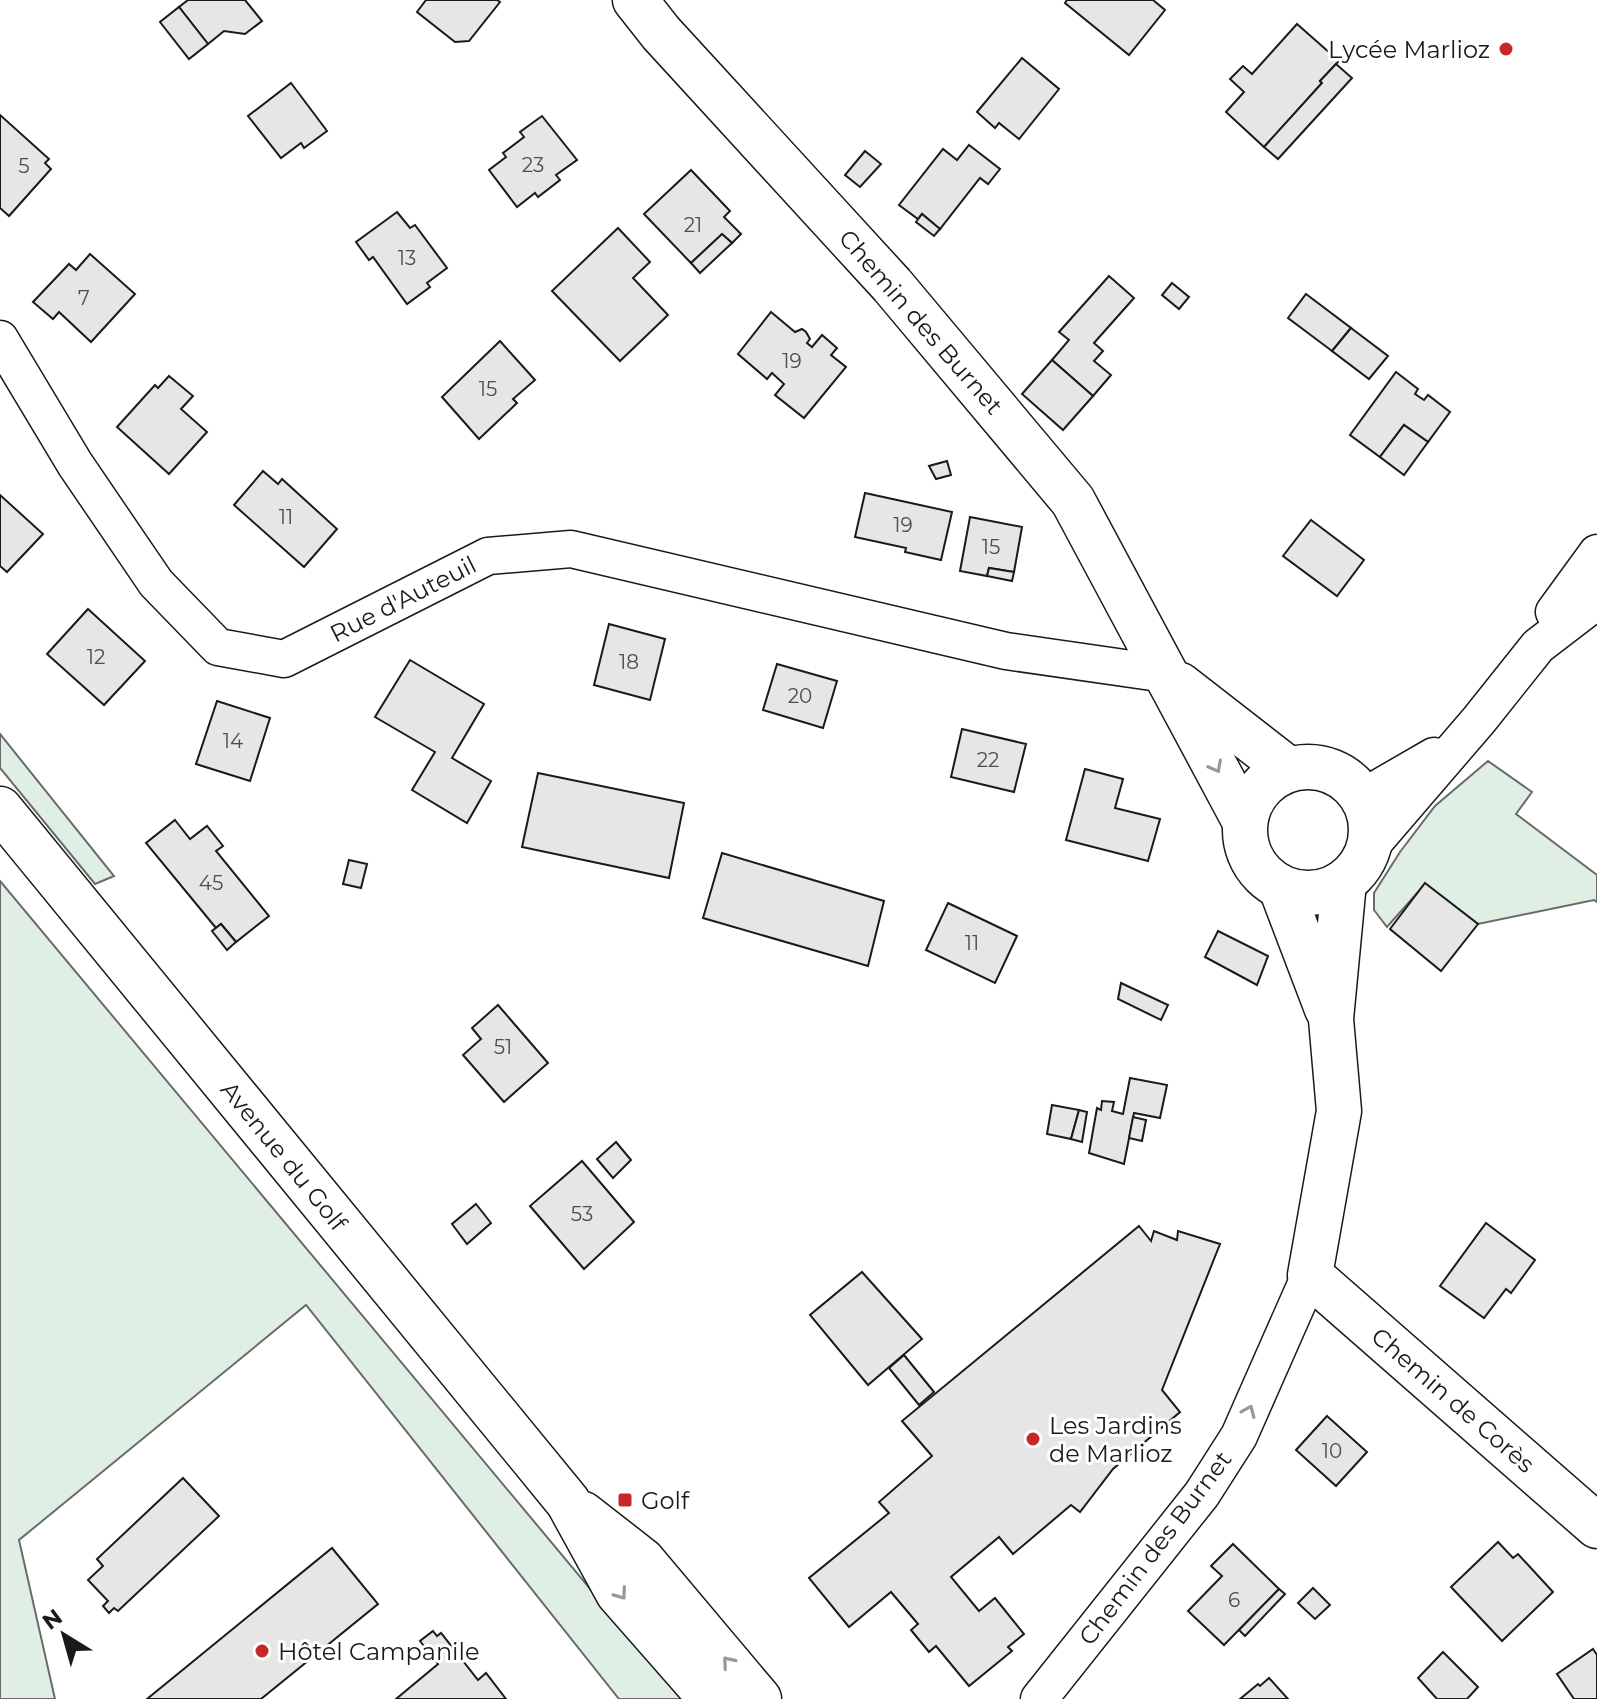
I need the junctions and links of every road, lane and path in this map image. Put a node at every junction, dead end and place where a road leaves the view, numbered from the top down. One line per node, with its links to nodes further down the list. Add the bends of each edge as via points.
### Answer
1 (635, 0): 6 (street, Chemin des Burnet, via 892,285 1073,501)
2 (0, 339): 8 (street, Rue d'Auteuil, via 75,464 156,583 218,647 284,659 488,556 571,549 1006,651)
3 (1597, 553): 7 (street, via 1546,623)
4 (1597, 571): 7 (street)
5 (1597, 593): 7 (street, via 1585,610)
6 (1144, 632): 8 (street); 9 (street, Chemin des Burnet)
7 (1547, 638): 10 (street)
8 (1082, 663): 9 (street, Rue d'Auteuil)
9 (1166, 674): 11 (street, Chemin des Burnet); 14 (street, Chemin des Burnet, one-way to 14)
10 (1462, 737): 12 (street); 15 (street)
11 (1288, 769): 12 (street, via 1325,768); 14 (street, via 1259,789)
12 (1363, 797): 15 (street, via 1371,822)
13 (0, 809): 19 (street, Avenue du Golf)
14 (1245, 822): 16 (street, via 1252,861)
15 (1356, 865): 16 (street, via 1329,890 1297,893); 17 (street, Chemin des Burnet)
16 (1281, 888): 17 (street, Chemin des Burnet)
17 (1331, 1019): 18 (street, Chemin des Burnet, via 1339,1111)
18 (1310, 1275): 20 (street, Chemin de Corès); 23 (street, Chemin des Burnet, one-way to 18, via 1202,1494 1239,1436)
19 (568, 1502): 21 (street, one-way to 21, via 618,1593); 22 (street, one-way to 19, via 642,1560)
20 (1597, 1526)
21 (711, 1699)
22 (759, 1699)
23 (1039, 1699)

